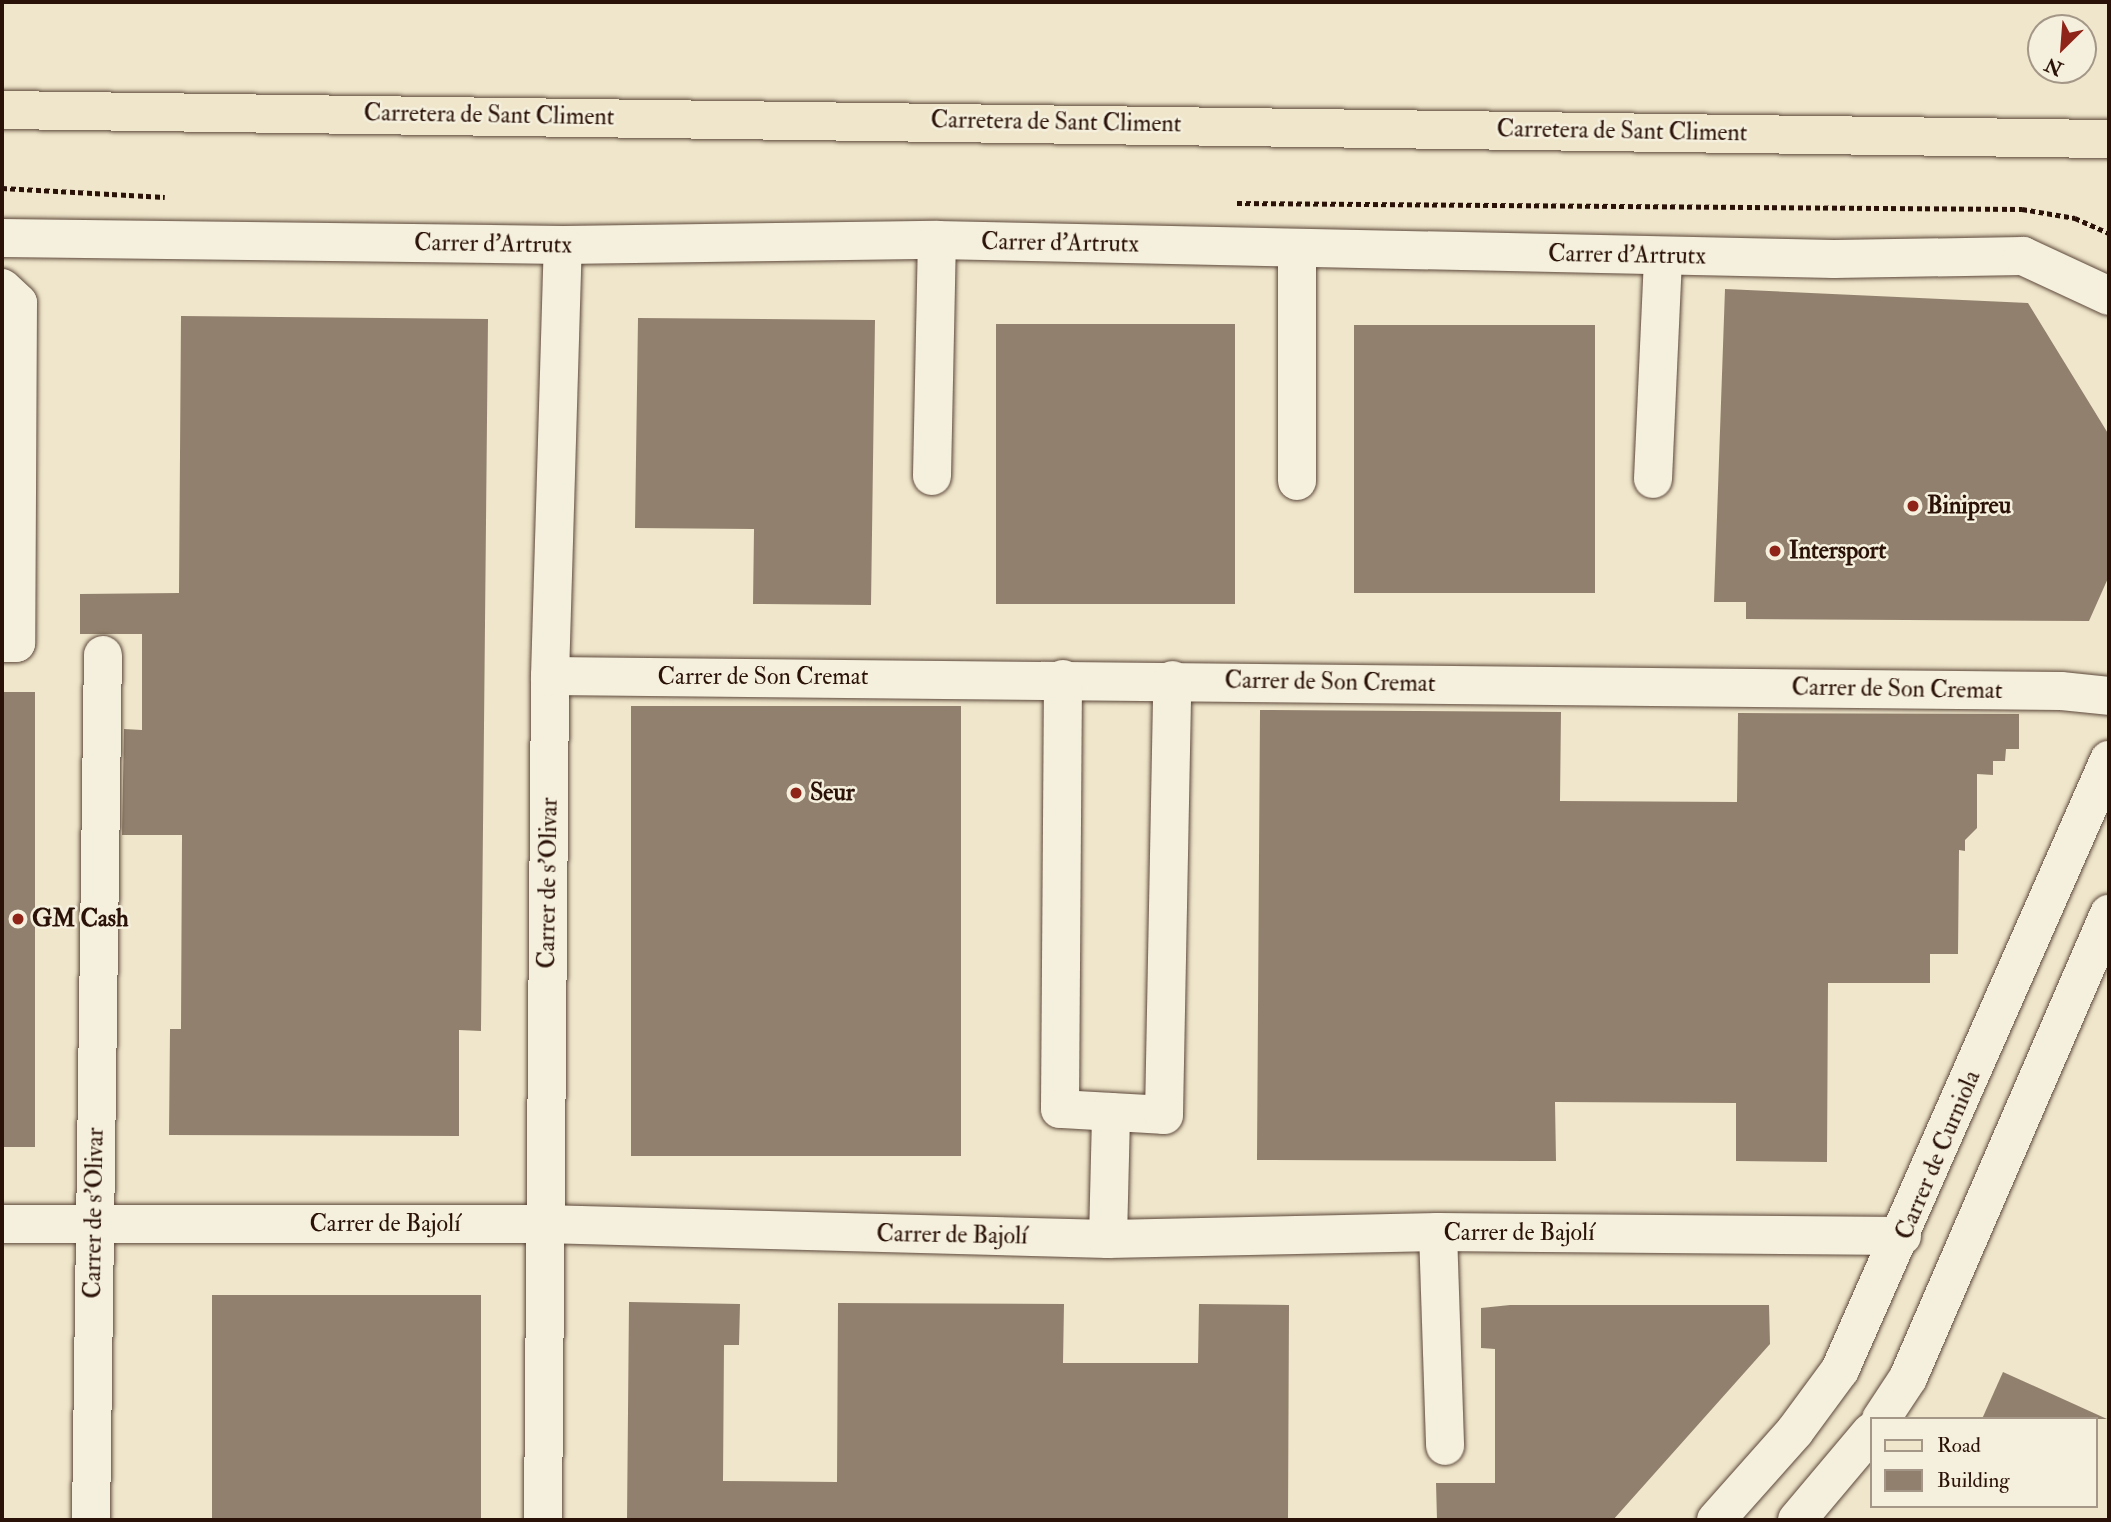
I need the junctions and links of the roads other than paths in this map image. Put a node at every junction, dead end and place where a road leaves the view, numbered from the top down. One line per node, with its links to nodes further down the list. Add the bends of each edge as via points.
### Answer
1 (2, 110): 2 (main road, Carretera de Sant Climent)
2 (2109, 139)
3 (2, 238): 5 (street, Carrer d'Artrutx)
4 (937, 240): 5 (street, Carrer d'Artrutx); 6 (street, Carrer d'Artrutx); 11 (street)
5 (562, 245): 16 (street, Carrer de s'Olivar)
6 (1297, 248): 7 (street, Carrer d'Artrutx); 13 (street)
7 (1663, 256): 9 (street, Carrer d'Artrutx, via 2023,256); 12 (street)
8 (2, 288): 10 (street, via 18,303)
9 (2109, 296)
10 (10, 406): 14 (street, via 16,643)
11 (932, 476)
12 (1653, 478)
13 (1297, 481)
14 (2, 643)
15 (103, 654): 24 (street, Carrer de s'Olivar)
16 (550, 676): 17 (street, Carrer de Son Cremat); 25 (street, Carrer de s'Olivar)
17 (1063, 679): 18 (street, Carrer de Son Cremat); 22 (street, via 1060,1109)
18 (1172, 680): 19 (street, Carrer de Son Cremat, via 2061,691); 22 (street, via 1164,1115)
19 (2109, 696)
20 (2109, 760): 27 (street, Carrer de Curniola)
21 (2109, 914): 29 (street, via 1908,1378)
22 (1111, 1112): 28 (street)
23 (2, 1224): 24 (street, Carrer de Bajolí)
24 (94, 1224): 25 (street, Carrer de Bajolí); 32 (street, Carrer de s'Olivar)
25 (543, 1224): 28 (street, Carrer de Bajolí); 33 (street, Carrer de s'Olivar)
26 (1438, 1232): 27 (street, Carrer de Bajolí); 28 (street, Carrer de Bajolí); 31 (street)
27 (1902, 1236): 34 (street, Carrer de Curniola, via 1840,1370 1796,1431)
28 (1108, 1239)
29 (1882, 1417)
30 (1870, 1433): 35 (street)
31 (1445, 1446)
32 (91, 1520)
33 (543, 1520)
34 (1716, 1520)
35 (1797, 1520)

